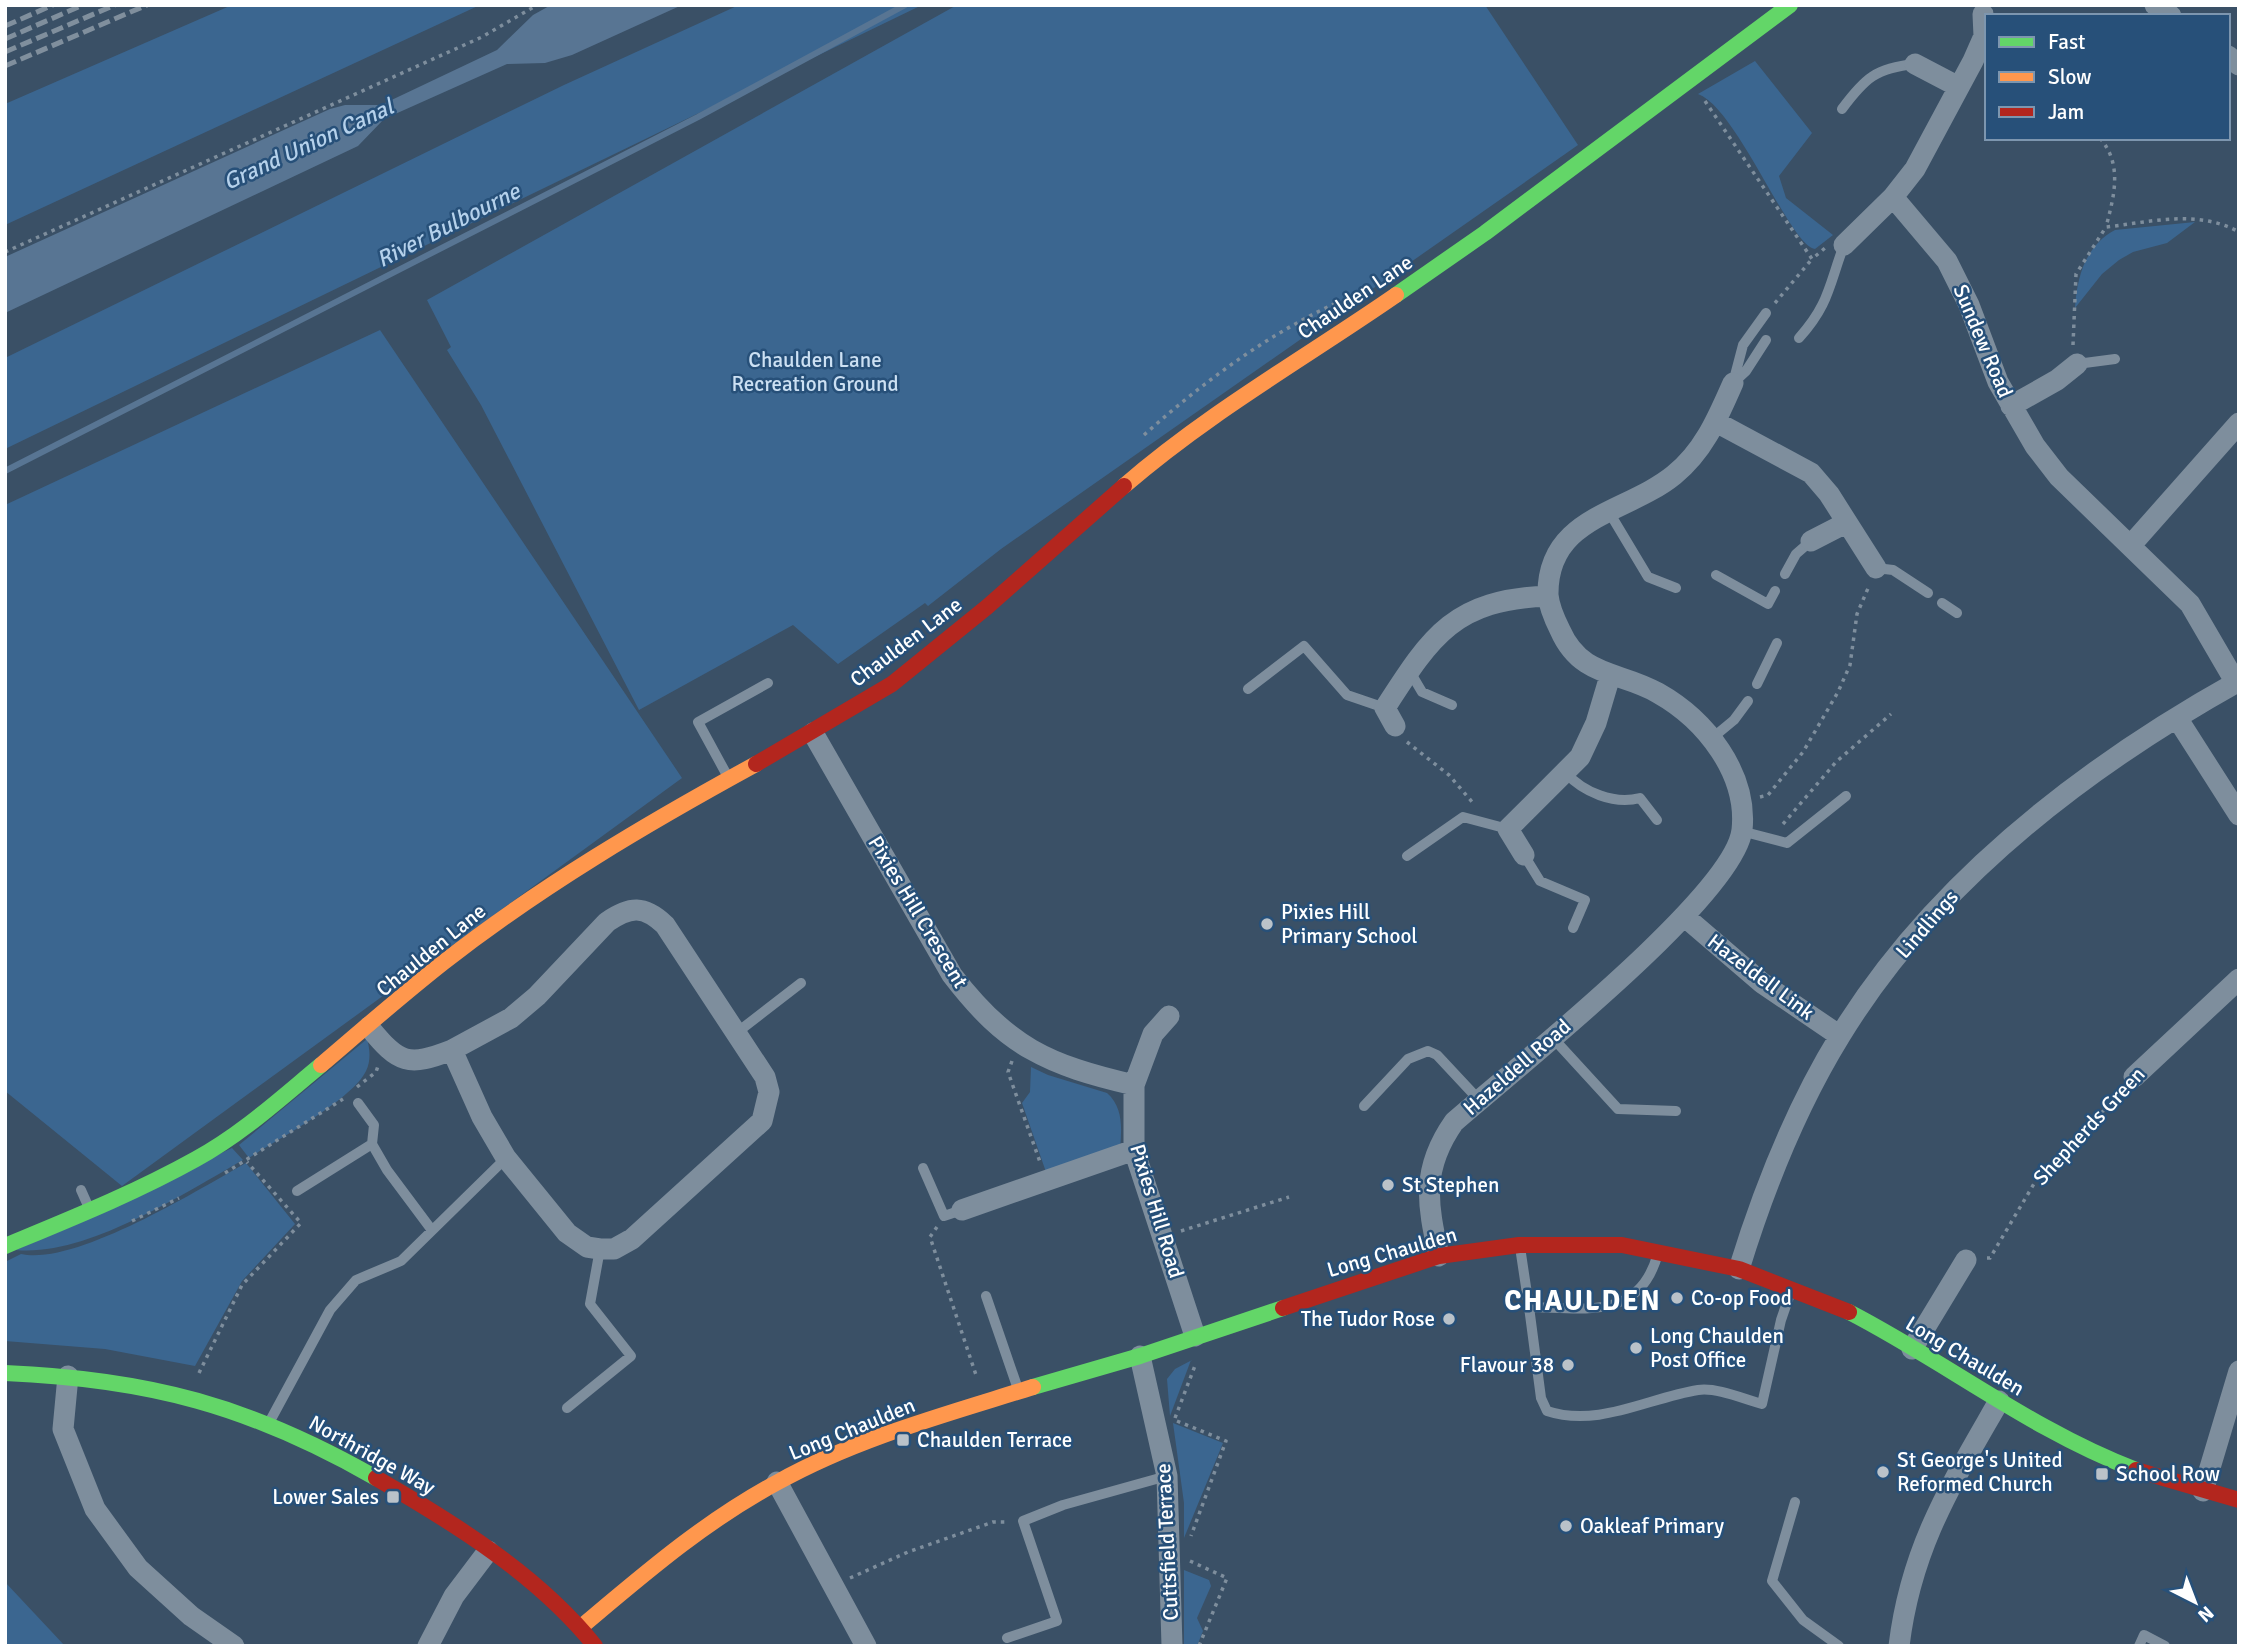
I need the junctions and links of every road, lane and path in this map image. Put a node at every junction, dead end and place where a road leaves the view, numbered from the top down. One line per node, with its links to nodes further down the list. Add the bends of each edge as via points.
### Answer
1 (537, 5): 13 (path, via 482,37)
2 (1790, 5): 49 (street, Chaulden Lane, via 1485,233 1318,349 1232,402 1127,483 892,684)
3 (1985, 30): 5 (street)
4 (1915, 64): 5 (street); 7 (lane, via 1876,72 1859,85)
5 (1957, 86): 9 (street, via 1915,169)
6 (1702, 99): 14 (path)
7 (1842, 109)
8 (2101, 140): 10 (path, via 2116,180)
9 (1893, 197): 12 (street); 21 (street, Sundew Road, via 1947,261)
10 (2106, 227): 11 (path, via 2185,218 2218,220); 19 (path, via 2076,274 2072,341)
11 (2239, 232)
12 (1844, 245): 14 (path, via 1827,246); 16 (lane, via 1828,299)
13 (5, 252)
14 (1812, 259): 15 (path)
15 (1766, 313): 20 (lane, via 1743,345)
16 (1799, 338)
17 (1766, 340): 20 (lane, via 1746,372)
18 (2115, 359): 19 (lane)
19 (2077, 364): 21 (street)
20 (1733, 383): 22 (street)
21 (2011, 406): 27 (street, Sundew Road, via 2059,477)
22 (1716, 422): 24 (street, via 1699,450 1675,474 1647,495); 25 (street, via 1811,473)
23 (2239, 423): 27 (street)
24 (1609, 512): 31 (lane, via 1648,577); 34 (street, via 1571,533 1560,548)
25 (1846, 523): 26 (street); 28 (street)
26 (1811, 541): 29 (lane, via 1796,554)
27 (2131, 545): 40 (street, Sundew Road, via 2190,604)
28 (1876, 568): 33 (lane, via 1893,570); 54 (path, via 1857,614 1850,665 1838,692 1803,752 1768,796)
29 (1785, 574)
30 (1716, 575): 32 (lane, via 1768,604)
31 (1676, 588)
32 (1775, 591)
33 (1928, 593)
34 (1548, 596): 38 (street, via 1480,606 1462,614 1423,649); 39 (street, Hazeldell Road, via 1573,653)
35 (1942, 603): 36 (lane)
36 (1956, 613)
37 (1777, 642): 42 (lane)
38 (1409, 670): 45 (lane, via 1422,692); 47 (street)
39 (1610, 676): 50 (street, Hazeldell Road, via 1658,692); 51 (street, via 1589,742)
40 (2237, 682): 48 (street, Lindlings)
41 (768, 683): 52 (lane, via 698,722)
42 (1757, 684)
43 (1248, 689): 47 (lane, via 1304,646 1347,695)
44 (1748, 701): 50 (lane)
45 (1452, 705)
46 (1891, 714): 60 (path, via 1836,762)
47 (1390, 717): 57 (path, via 1407,743 1466,793)
48 (2177, 718): 55 (street); 70 (street, Lindlings, via 2105,765 1980,865 1923,925)
49 (813, 733): 52 (street, Chaulden Lane); 72 (street, Pixies Hill Crescent, via 952,975 973,1002)
50 (1711, 739): 54 (street, Hazeldell Road, via 1730,764)
51 (1566, 773): 56 (lane, via 1579,788 1627,801 1640,798); 58 (street)
52 (728, 777): 68 (street, Chaulden Lane, via 542,892 445,961)
53 (1846, 796): 60 (lane, via 1787,843)
54 (1742, 801): 59 (street, Hazeldell Road)
55 (2239, 815)
56 (1657, 820)
57 (1483, 822): 58 (lane); 62 (lane, via 1464,817)
58 (1508, 829): 61 (street)
59 (1741, 831): 60 (lane); 63 (street, Hazeldell Road, via 1736,852 1725,869)
60 (1771, 839)
61 (1524, 855): 64 (lane, via 1540,881 1585,900)
62 (1407, 856)
63 (1684, 916): 70 (street, Hazeldell Link, via 1762,983); 71 (street, Hazeldell Road)
64 (1573, 928)
65 (2239, 979): 74 (street, Shepherds Green)
66 (801, 983): 69 (lane)
67 (1169, 1016): 75 (street, via 1153,1034)
68 (369, 1027): 73 (street, via 397,1058 410,1062); 80 (street, Chaulden Lane)
69 (735, 1034): 73 (street, via 665,925 645,909 634,908 607,922 512,1018); 95 (street, via 765,1077 769,1092 762,1121 632,1239 614,1249)
70 (1840, 1036): 99 (street, Lindlings, via 1780,1152)
71 (1552, 1037): 76 (street, Hazeldell Road); 79 (lane, via 1618,1109)
72 (1022, 1046): 75 (street, Pixies Hill Crescent, via 1087,1074); 85 (path, via 1008,1072)
73 (452, 1050): 83 (street)
74 (2134, 1077): 98 (path, Shepherds Green, via 2038,1177 1990,1258)
75 (1134, 1085): 82 (street, Pixies Hill Road)
76 (1479, 1100): 78 (lane, via 1428,1051 1408,1059); 97 (street, Hazeldell Road, via 1454,1122 1432,1164 1428,1195)
77 (358, 1102): 81 (lane, via 374,1125)
78 (1364, 1106)
79 (1676, 1111)
80 (228, 1139): 89 (street, Chaulden Lane, via 162,1178); 110 (path, via 301,1223 242,1285)
81 (372, 1144): 87 (lane); 91 (lane)
82 (1134, 1150): 85 (street); 92 (street, Pixies Hill Road)
83 (506, 1158): 91 (lane); 95 (street, via 567,1233 587,1247)
84 (923, 1168): 90 (lane)
85 (1046, 1181): 90 (street)
86 (81, 1190): 89 (lane)
87 (297, 1191)
88 (1289, 1197): 92 (path)
89 (90, 1211): 94 (street, Chaulden Lane)
90 (953, 1213): 112 (path, via 930,1237)
91 (431, 1229): 116 (lane, via 401,1261 356,1280 330,1310)
92 (1163, 1237): 103 (street, Pixies Hill Road)
93 (1519, 1245): 96 (street, Long Chaulden, via 1622,1245); 97 (street, Long Chaulden); 102 (lane)
94 (5, 1246)
95 (600, 1249): 113 (lane, via 590,1304 631,1356)
96 (1658, 1250): 99 (street, Long Chaulden); 102 (lane, via 1647,1281 1609,1308)
97 (1439, 1256): 103 (street, Long Chaulden)
98 (1966, 1260): 104 (street)
99 (1739, 1269): 100 (street, Long Chaulden)
100 (1792, 1288): 102 (lane, via 1762,1404 1701,1389 1606,1415 1561,1416 1548,1411 1541,1398); 104 (street, Long Chaulden, via 1852,1313)
101 (986, 1296): 109 (lane)
102 (1529, 1307)
103 (1197, 1345): 105 (street, Long Chaulden); 114 (path)
104 (1912, 1349): 111 (street, Long Chaulden)
105 (1140, 1356): 109 (street, Long Chaulden); 117 (street, Cuttsfield Terrace)
106 (2239, 1371): 119 (street)
107 (5, 1373): 108 (street, Northridge Way)
108 (68, 1376): 110 (street, Northridge Way); 129 (street, via 63,1429 94,1509 138,1568 191,1616)
109 (1019, 1392): 112 (street, Long Chaulden)
110 (187, 1396): 116 (street, Northridge Way)
111 (1999, 1401): 119 (street, Long Chaulden, via 2102,1457); 136 (street, via 1945,1491 1923,1542 1906,1600)
112 (987, 1402): 118 (street, Long Chaulden, via 830,1456)
113 (567, 1408)
114 (1175, 1420): 115 (path); 123 (path, via 1226,1441)
115 (1168, 1421)
116 (269, 1424): 124 (street, Northridge Way, via 377,1477)
117 (1167, 1476): 122 (lane); 133 (street, Cuttsfield Terrace)
118 (777, 1482): 126 (street); 127 (street, Long Chaulden, via 686,1539)
119 (2203, 1491): 120 (street, Long Chaulden)
120 (2239, 1500)
121 (1795, 1503): 135 (lane, via 1772,1581 1802,1620)
122 (1023, 1521): 126 (path, via 993,1522); 128 (lane, via 1057,1621)
123 (1187, 1545)
124 (488, 1551): 127 (street, Northridge Way); 130 (street, via 454,1596)
125 (1182, 1558): 134 (path, via 1227,1578)
126 (833, 1585): 132 (street)
127 (581, 1627): 131 (street, Northridge Way)
128 (1007, 1638)
129 (234, 1646)
130 (428, 1646)
131 (595, 1646)
132 (866, 1646)
133 (1172, 1646)
134 (1199, 1646)
135 (1839, 1646)
136 (1899, 1646)
137 (2139, 1646): 138 (lane, via 2144,1634)
138 (2165, 1646)

